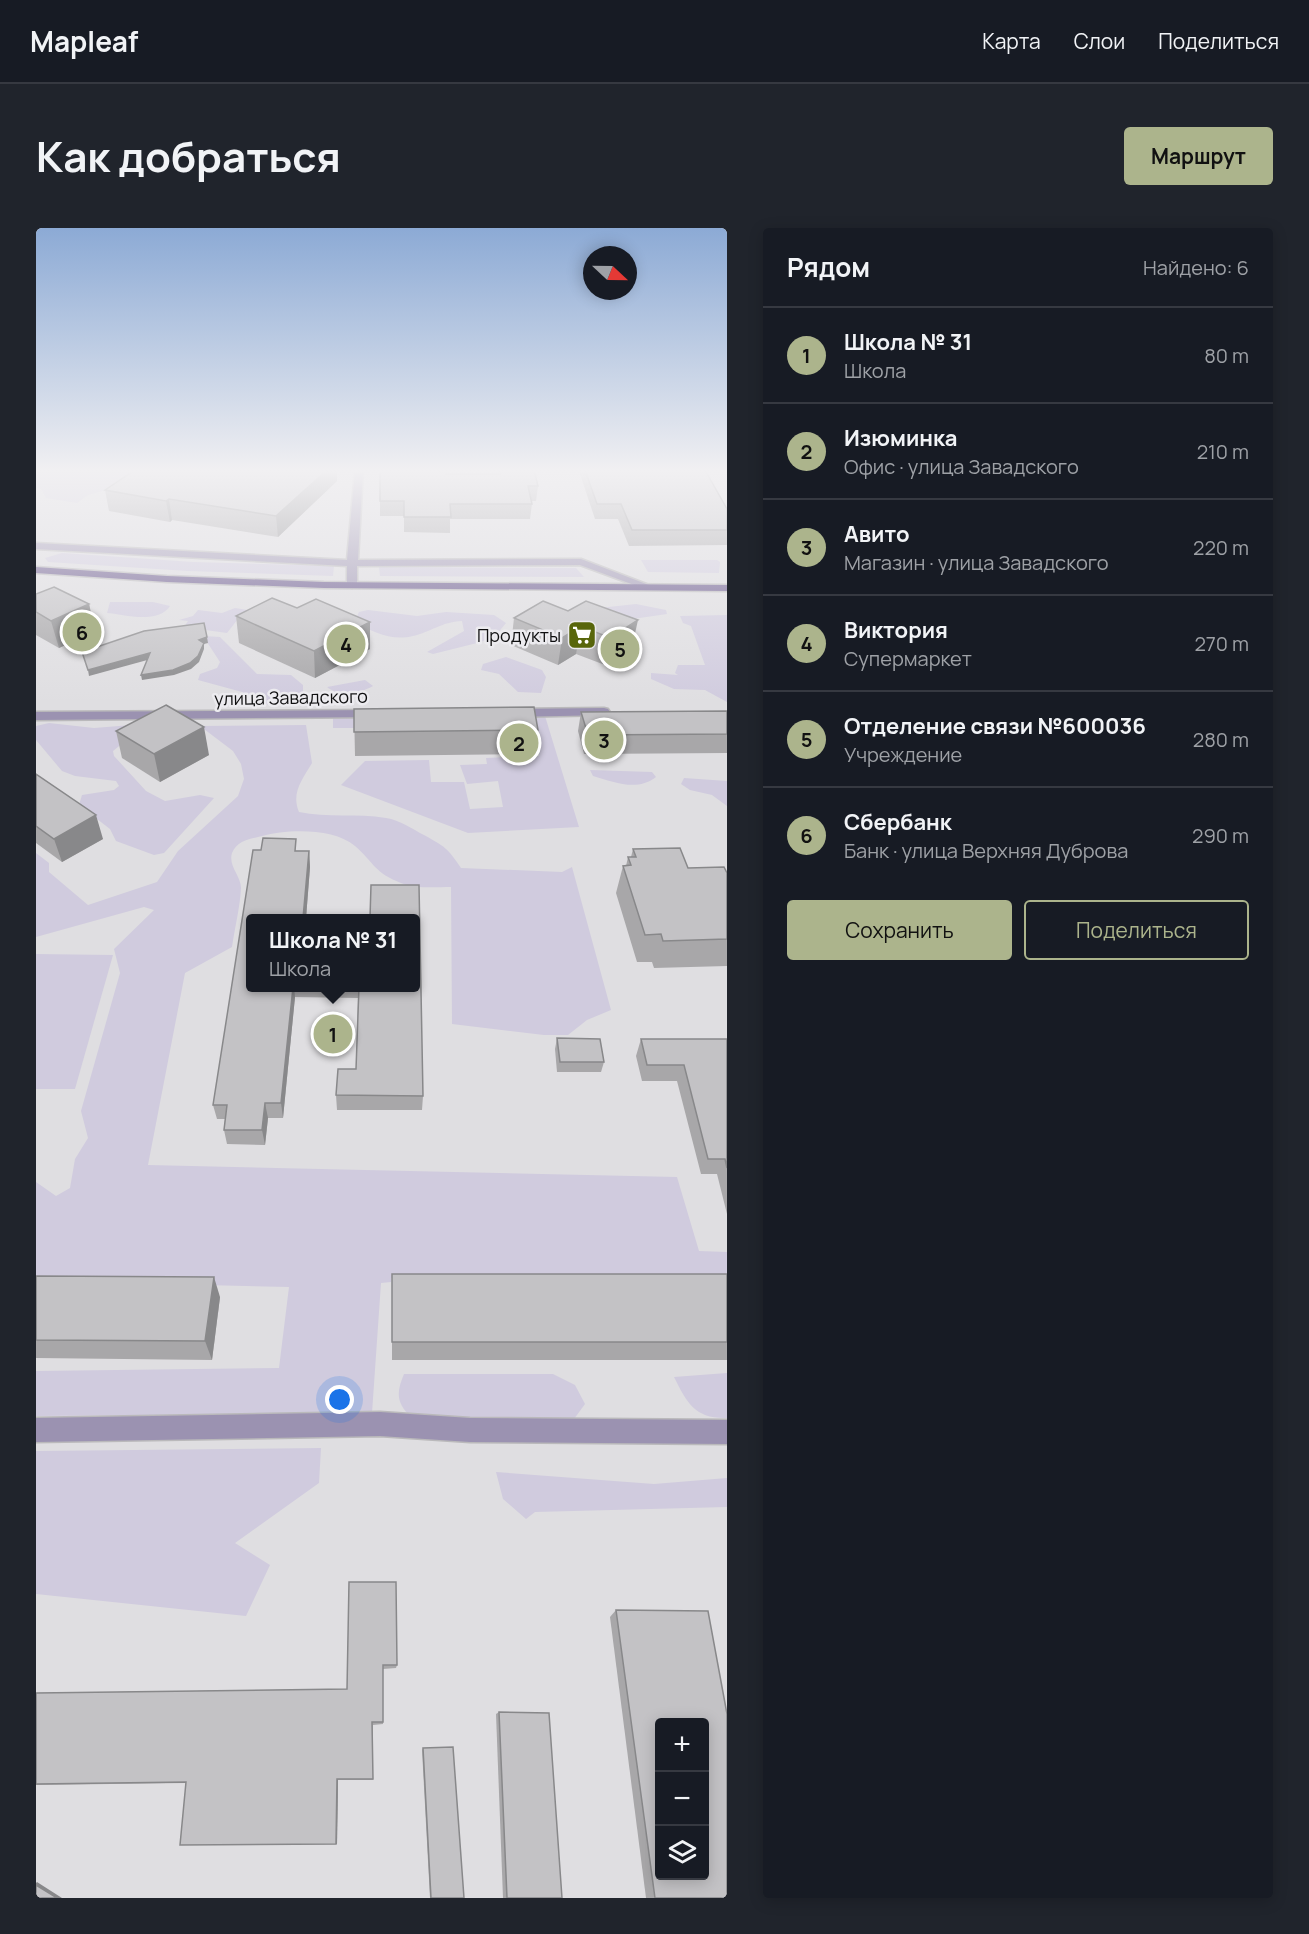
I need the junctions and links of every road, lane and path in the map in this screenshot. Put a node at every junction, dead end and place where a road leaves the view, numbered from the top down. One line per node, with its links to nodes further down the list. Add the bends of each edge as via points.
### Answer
1 (66, 548): 3 (street)
2 (353, 548): 3 (street)
3 (352, 562): 5 (street); 6 (street, via 581,562)
4 (36, 570): 5 (main road)
5 (352, 585): 6 (main road)
6 (649, 586): 7 (main road)
7 (727, 588)
8 (620, 712): 9 (street)
9 (495, 713)
10 (392, 714): 11 (street, улица Завадского)
11 (36, 716)
12 (36, 1430): 13 (street, via 380,1424 470,1430)
13 (727, 1432)

